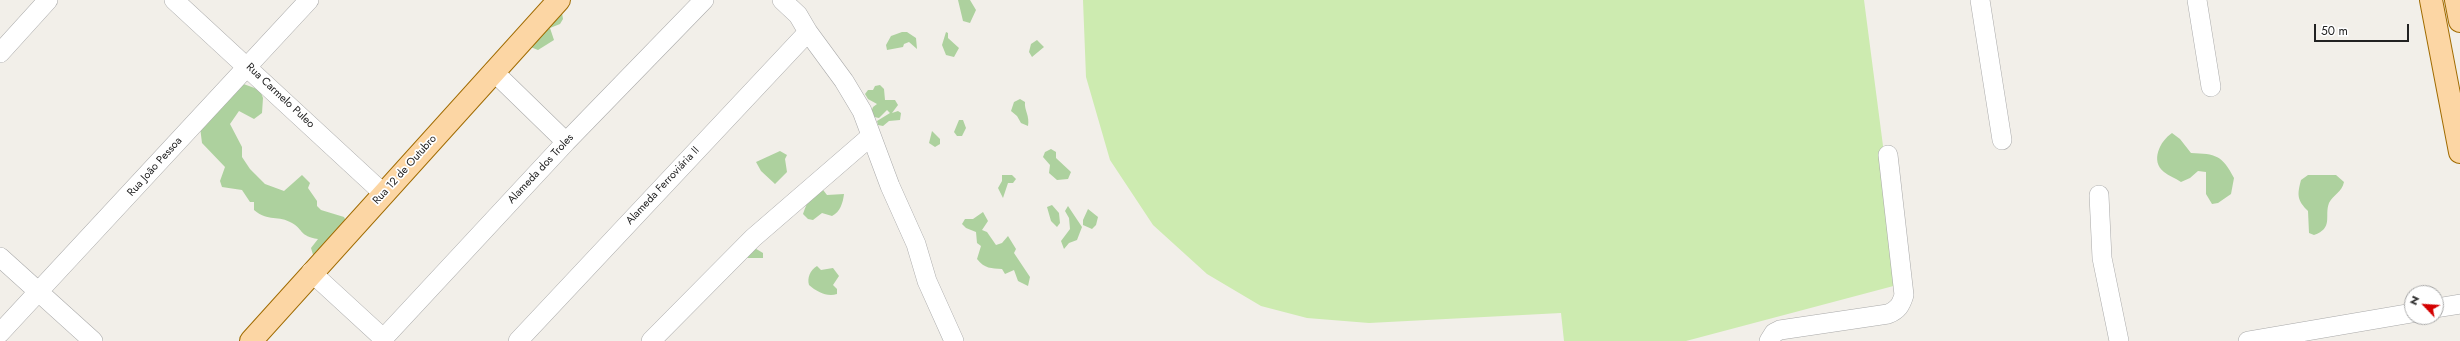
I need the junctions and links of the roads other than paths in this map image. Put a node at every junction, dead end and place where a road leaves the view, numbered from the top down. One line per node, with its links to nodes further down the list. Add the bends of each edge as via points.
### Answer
1 (48, 0): 13 (street)
2 (174, 0): 14 (street, Rua Carmelo Puleo)
3 (309, 0): 14 (street, Rua João Pessoa)
4 (559, 0): 15 (main road, Rua 12 de Outubro)
5 (704, 0): 19 (street, Alameda dos Troles)
6 (782, 0): 12 (street, via 798,14)
7 (1980, 0): 18 (street)
8 (2197, 0): 16 (street)
9 (2431, 0): 20 (main road)
10 (2456, 0): 11 (main road)
11 (2460, 21)
12 (808, 32): 17 (street, via 844,81 862,111); 34 (street, Alameda Ferroviária II)
13 (0, 53)
14 (247, 66): 22 (street, Rua Carmelo Puleo); 26 (street, Rua João Pessoa)
15 (493, 71): 19 (street); 22 (main road, Rua 12 de Outubro)
16 (2211, 87)
17 (871, 136): 35 (street, via 753,238); 36 (street, via 916,244 927,281)
18 (2002, 140)
19 (566, 142): 31 (street, Alameda dos Troles)
20 (2460, 152)
21 (1888, 155): 37 (street, via 1904,294 1902,303 1896,311 1888,314 1780,330 1774,333)
22 (384, 194): 25 (main road, Rua 12 de Outubro)
23 (2099, 195): 38 (street, via 2102,258)
24 (0, 257): 26 (street)
25 (311, 272): 31 (street); 33 (main road, Rua 12 de Outubro)
26 (40, 293): 30 (street, Rua João Pessoa); 32 (street)
27 (2460, 304): 28 (street)
28 (2444, 307)
29 (2404, 314): 39 (street)
30 (0, 333)
31 (382, 340)
32 (93, 341)
33 (251, 341)
34 (518, 341)
35 (651, 341)
36 (954, 341)
37 (1769, 341)
38 (2119, 341)
39 (2248, 341)

